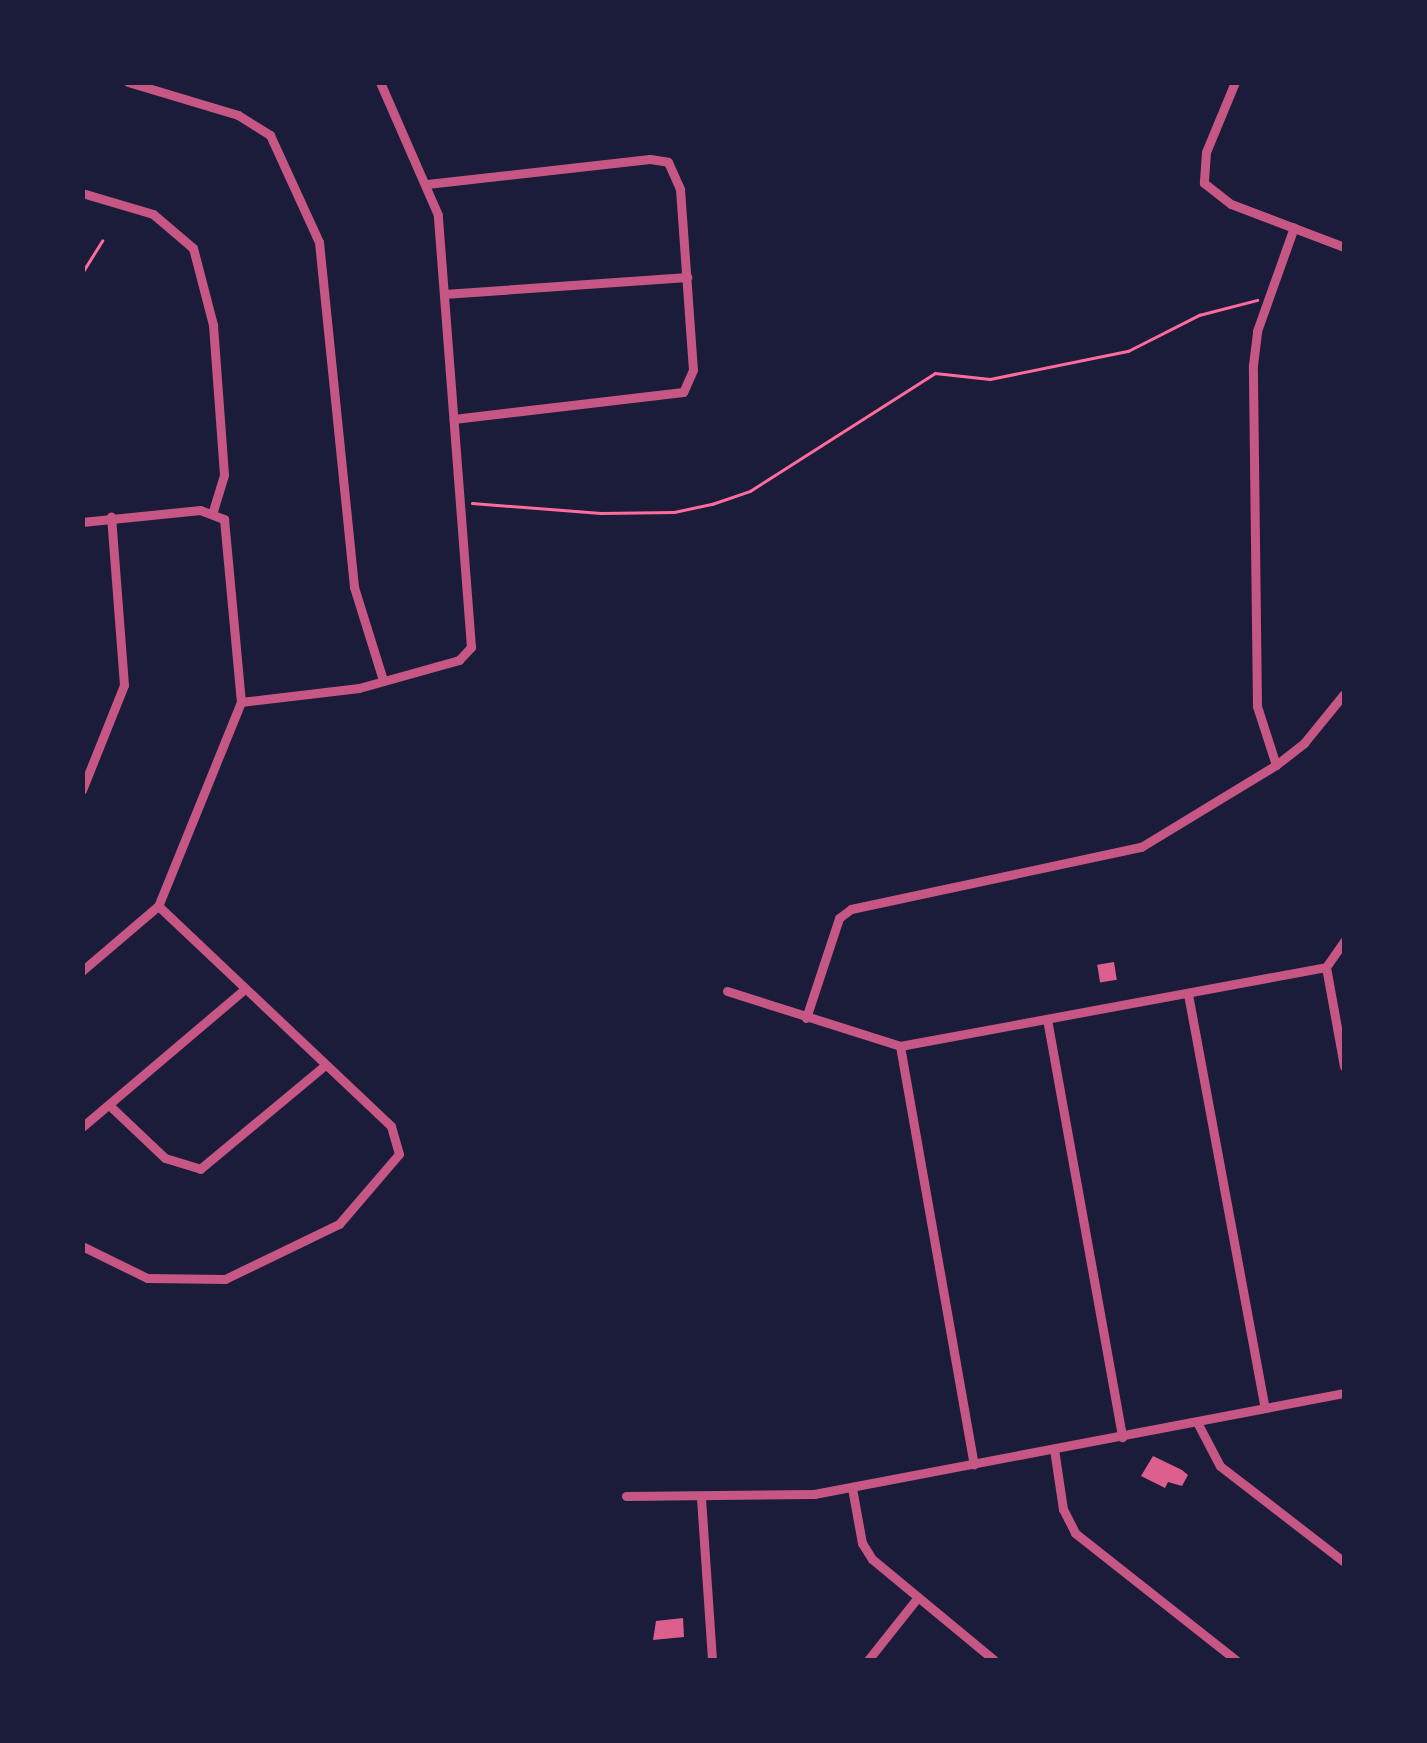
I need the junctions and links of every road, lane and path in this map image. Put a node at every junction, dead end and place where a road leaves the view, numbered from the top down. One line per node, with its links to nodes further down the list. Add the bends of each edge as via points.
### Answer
1 (128, 82): 18 (street, via 238,115 270,136 324,261 354,587)
2 (380, 82): 4 (street)
3 (1235, 82): 6 (street, via 1206,152 1204,183 1231,204)
4 (427, 184): 10 (street, via 519,170 668,162 680,189); 11 (street, via 438,215)
5 (82, 194): 15 (street, via 153,214 194,248 214,325 224,475)
6 (1294, 227): 8 (street); 12 (street)
7 (102, 240): 9 (path)
8 (1344, 247)
9 (82, 273)
10 (687, 277): 11 (street); 13 (street, via 693,370 683,392)
11 (444, 294): 13 (street)
12 (1268, 297): 14 (path, via 1198,315 1128,350 990,379 935,373 750,492 712,504 600,513); 21 (street, via 1252,365 1257,706)
13 (454, 419): 14 (street)
14 (462, 502): 18 (street, via 471,646 458,660)
15 (217, 512): 16 (street); 20 (street, via 228,530)
16 (110, 517): 17 (street); 22 (street, via 124,685)
17 (82, 522)
18 (384, 680): 20 (street)
19 (1344, 694): 21 (street, via 1304,744)
20 (241, 702): 23 (street)
21 (1276, 765): 30 (street, via 1118,856 851,909 839,918)
22 (82, 790)
23 (158, 906): 26 (street); 27 (street)
24 (1344, 941): 25 (street)
25 (1326, 966): 29 (street); 34 (street)
26 (82, 971)
27 (244, 989): 33 (street); 35 (street)
28 (727, 990): 30 (street)
29 (1188, 994): 31 (street); 39 (street)
30 (806, 1018): 32 (street)
31 (1047, 1018): 32 (street); 41 (street)
32 (900, 1046): 43 (street)
33 (324, 1066): 35 (street, via 200,1169 165,1158); 37 (street, via 391,1126 399,1145 396,1161 339,1224 287,1254 215,1280 146,1278)
34 (1344, 1066)
35 (108, 1105): 36 (street)
36 (82, 1127)
37 (82, 1246)
38 (1344, 1393): 39 (street)
39 (1264, 1408): 40 (street)
40 (1198, 1424): 41 (street); 47 (street, via 1220,1466)
41 (1122, 1438): 42 (street)
42 (1054, 1449): 43 (street); 52 (street, via 1062,1510 1074,1533)
43 (974, 1465): 44 (street)
44 (852, 1488): 46 (street); 48 (street, via 862,1543)
45 (626, 1496): 46 (street)
46 (700, 1498): 49 (street)
47 (1344, 1562)
48 (915, 1601): 50 (street); 51 (street)
49 (712, 1660)
50 (868, 1660)
51 (994, 1660)
52 (1236, 1660)

